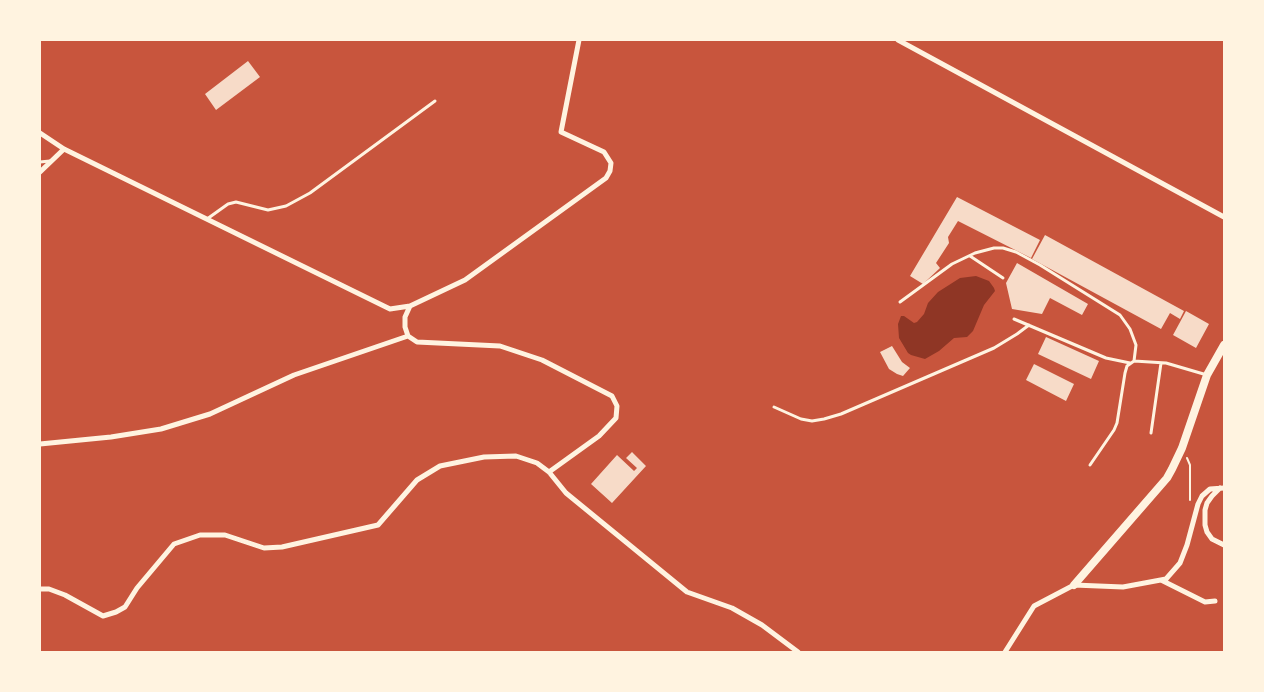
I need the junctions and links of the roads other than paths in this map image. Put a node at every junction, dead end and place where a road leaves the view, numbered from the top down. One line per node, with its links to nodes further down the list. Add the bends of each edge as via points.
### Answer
1 (579, 40): 14 (street, via 562,132 604,152 611,164 606,178 465,280)
2 (898, 40): 9 (street)
3 (435, 101): 10 (lane, via 310,193 286,206 268,210 236,202)
4 (40, 133): 5 (street)
5 (64, 149): 6 (street); 10 (street)
6 (51, 161): 7 (lane); 8 (street)
7 (40, 162)
8 (40, 172)
9 (1224, 217)
10 (207, 219): 14 (street, via 390,309)
11 (970, 256): 12 (lane); 13 (lane, via 952,264); 19 (lane, via 994,248 1009,250 1040,265 1120,315 1136,345)
12 (1003, 278)
13 (900, 302)
14 (410, 306): 17 (street, via 405,318)
15 (1014, 319): 16 (lane)
16 (1029, 325): 21 (lane, via 1106,358); 23 (lane, via 994,348 841,414 812,421)
17 (408, 336): 25 (street, via 302,372 210,414 161,429); 27 (street, via 417,342 500,346 542,360 612,396 617,406 616,418 599,436)
18 (1224, 345): 22 (street)
19 (1134, 361): 20 (lane); 21 (lane)
20 (1161, 362): 22 (lane); 24 (lane)
21 (1131, 364): 26 (lane, via 1125,373 1117,423)
22 (1207, 376): 31 (street, via 1182,448 1167,478)
23 (774, 407)
24 (1151, 433)
25 (40, 444)
26 (1090, 465)
27 (549, 472): 32 (street, via 537,463 516,456 484,457 440,466 417,480 378,525 282,547 264,548 225,535 200,535 174,544 125,607 103,616 65,595); 34 (street, via 566,493 687,592 732,608)
28 (1222, 488): 29 (street, via 1207,503 1205,525 1212,538); 30 (street, via 1210,489 1202,496 1180,563 1171,574)
29 (1224, 545)
30 (1160, 580): 31 (street, via 1123,587); 33 (street, via 1205,602)
31 (1074, 585): 35 (street, via 1034,606)
32 (40, 589)
33 (1215, 601)
34 (798, 652)
35 (1005, 652)

